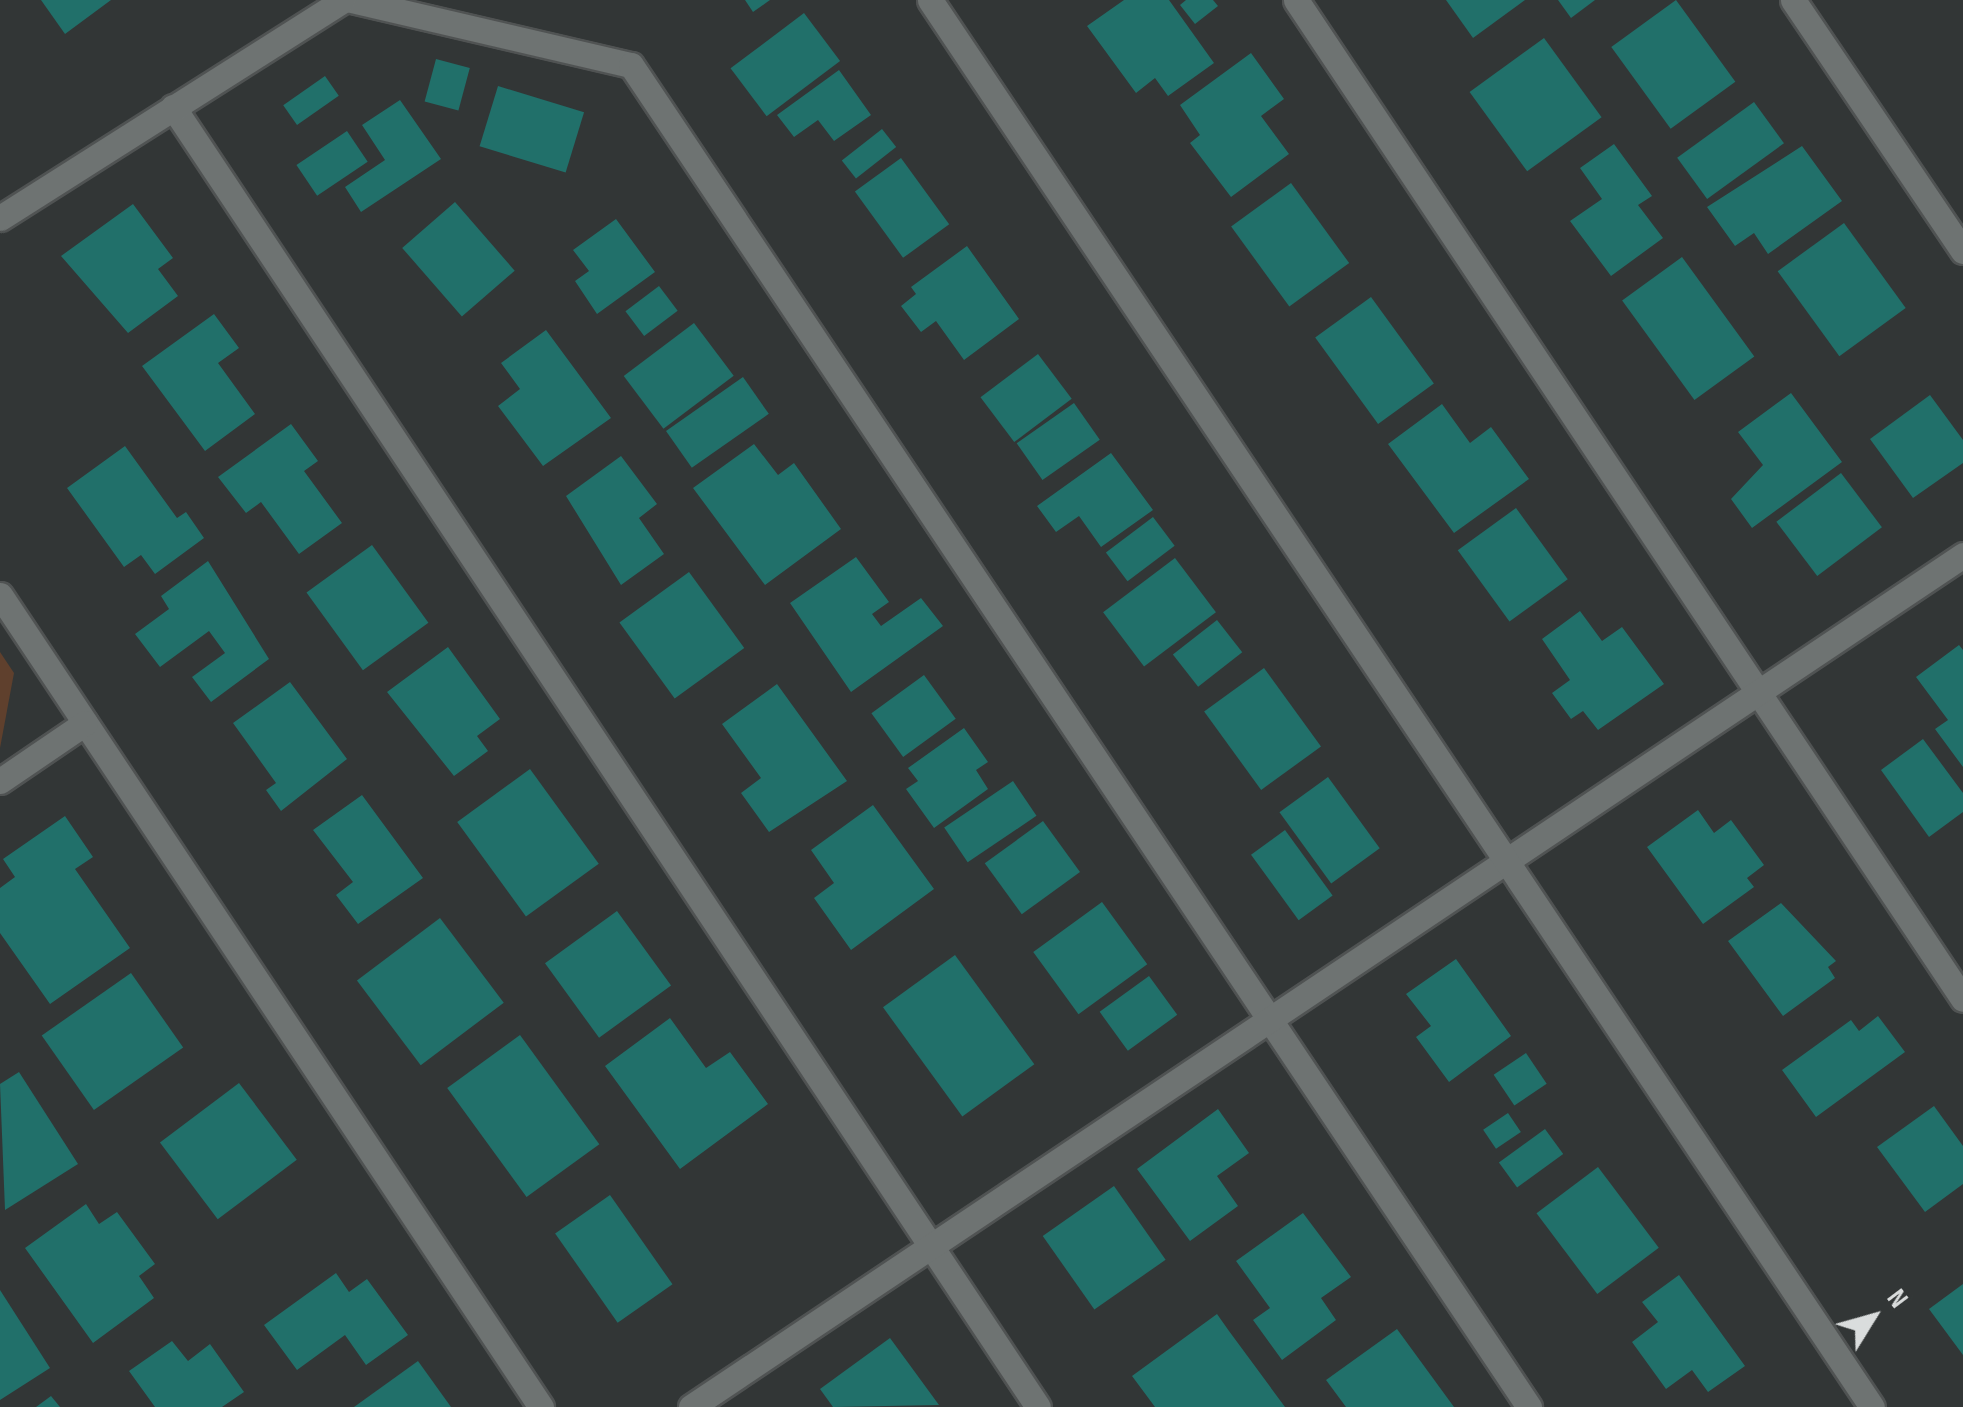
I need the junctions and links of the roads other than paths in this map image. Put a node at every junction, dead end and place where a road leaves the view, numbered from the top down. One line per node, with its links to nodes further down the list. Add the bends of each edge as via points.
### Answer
1 (343, 0): 6 (street)
2 (351, 0): 16 (street, via 630,64)
3 (930, 0): 14 (street)
4 (1296, 0): 11 (street)
5 (1793, 0): 8 (street)
6 (173, 107): 7 (street); 17 (street)
7 (0, 218)
8 (1963, 251)
9 (1963, 555): 11 (street)
10 (0, 596): 12 (street)
11 (1762, 691): 14 (street); 15 (street)
12 (86, 723): 13 (street); 18 (street)
13 (0, 780)
14 (1508, 864): 16 (street); 22 (street)
15 (1963, 999)
16 (1271, 1022): 17 (street); 21 (street)
17 (934, 1251): 19 (street); 20 (street)
18 (541, 1407)
19 (691, 1407)
20 (1038, 1407)
21 (1529, 1407)
22 (1872, 1407)

